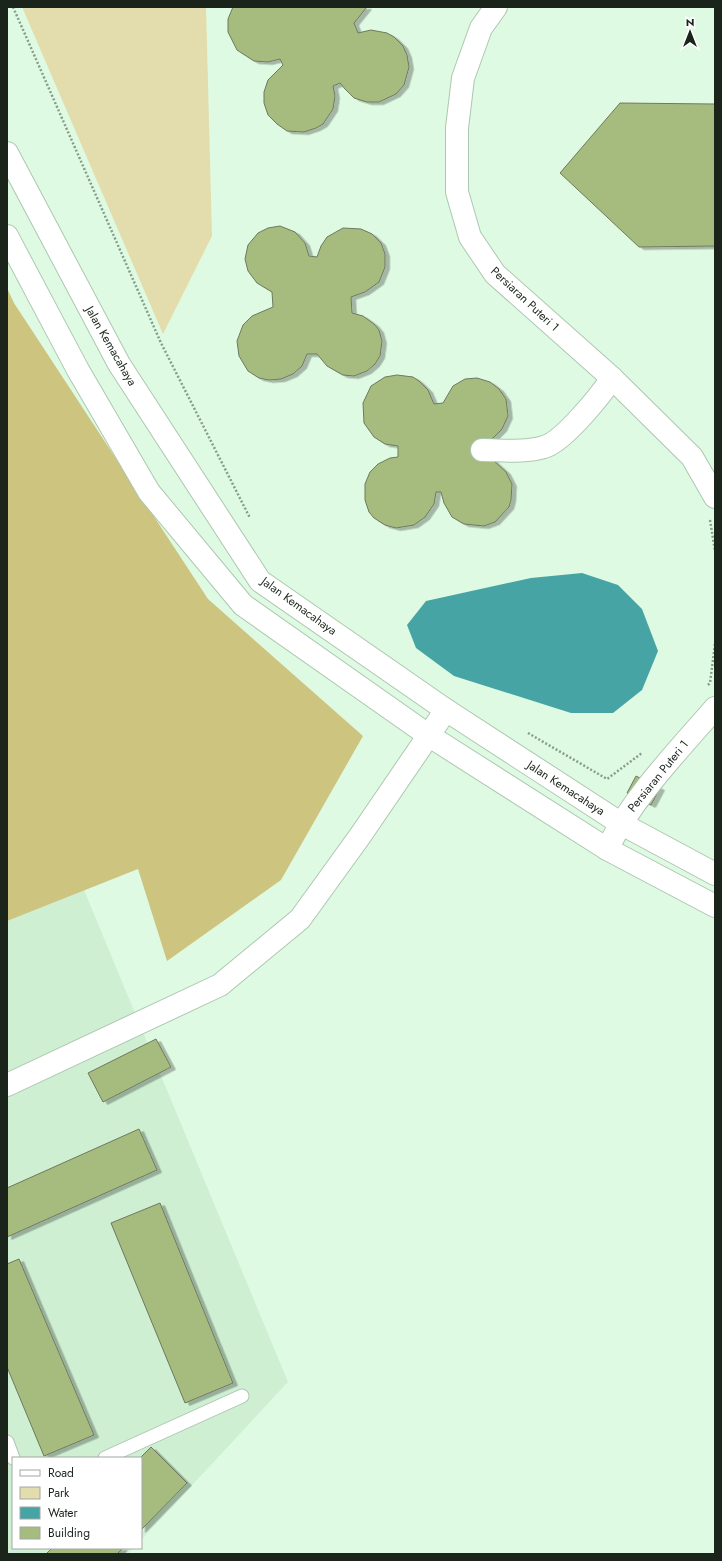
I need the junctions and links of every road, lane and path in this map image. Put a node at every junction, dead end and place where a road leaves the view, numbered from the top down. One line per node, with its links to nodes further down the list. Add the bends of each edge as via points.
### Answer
1 (13, 7): 8 (path, via 161,343)
2 (496, 7): 5 (street, Persiaran Puteri 1, via 481,28 464,78 456,128 456,192 470,237 495,274)
3 (7, 153): 12 (street, Jalan Kemacahaya, via 119,364 260,581)
4 (7, 236): 14 (street, via 78,370 149,492 243,606)
5 (612, 378): 6 (street, via 606,388 558,440 544,447 526,451); 7 (street, Persiaran Puteri 1, via 692,457)
6 (482, 450)
7 (715, 497)
8 (253, 525)
9 (715, 644): 10 (path, via 710,683)
10 (705, 688)
11 (715, 708): 16 (street, Persiaran Puteri 1, via 654,778)
12 (446, 710): 14 (street); 16 (street, Jalan Kemacahaya)
13 (525, 731): 15 (path, via 607,779)
14 (428, 735): 17 (street); 20 (street, via 300,919 220,985)
15 (647, 748)
16 (620, 823): 17 (street, Persiaran Puteri 1); 18 (street, Jalan Kemacahaya)
17 (607, 850): 19 (street)
18 (715, 874)
19 (715, 906)
20 (7, 1085)
21 (242, 1396): 24 (lane)
22 (7, 1442): 23 (lane)
23 (13, 1457)
24 (107, 1457)

